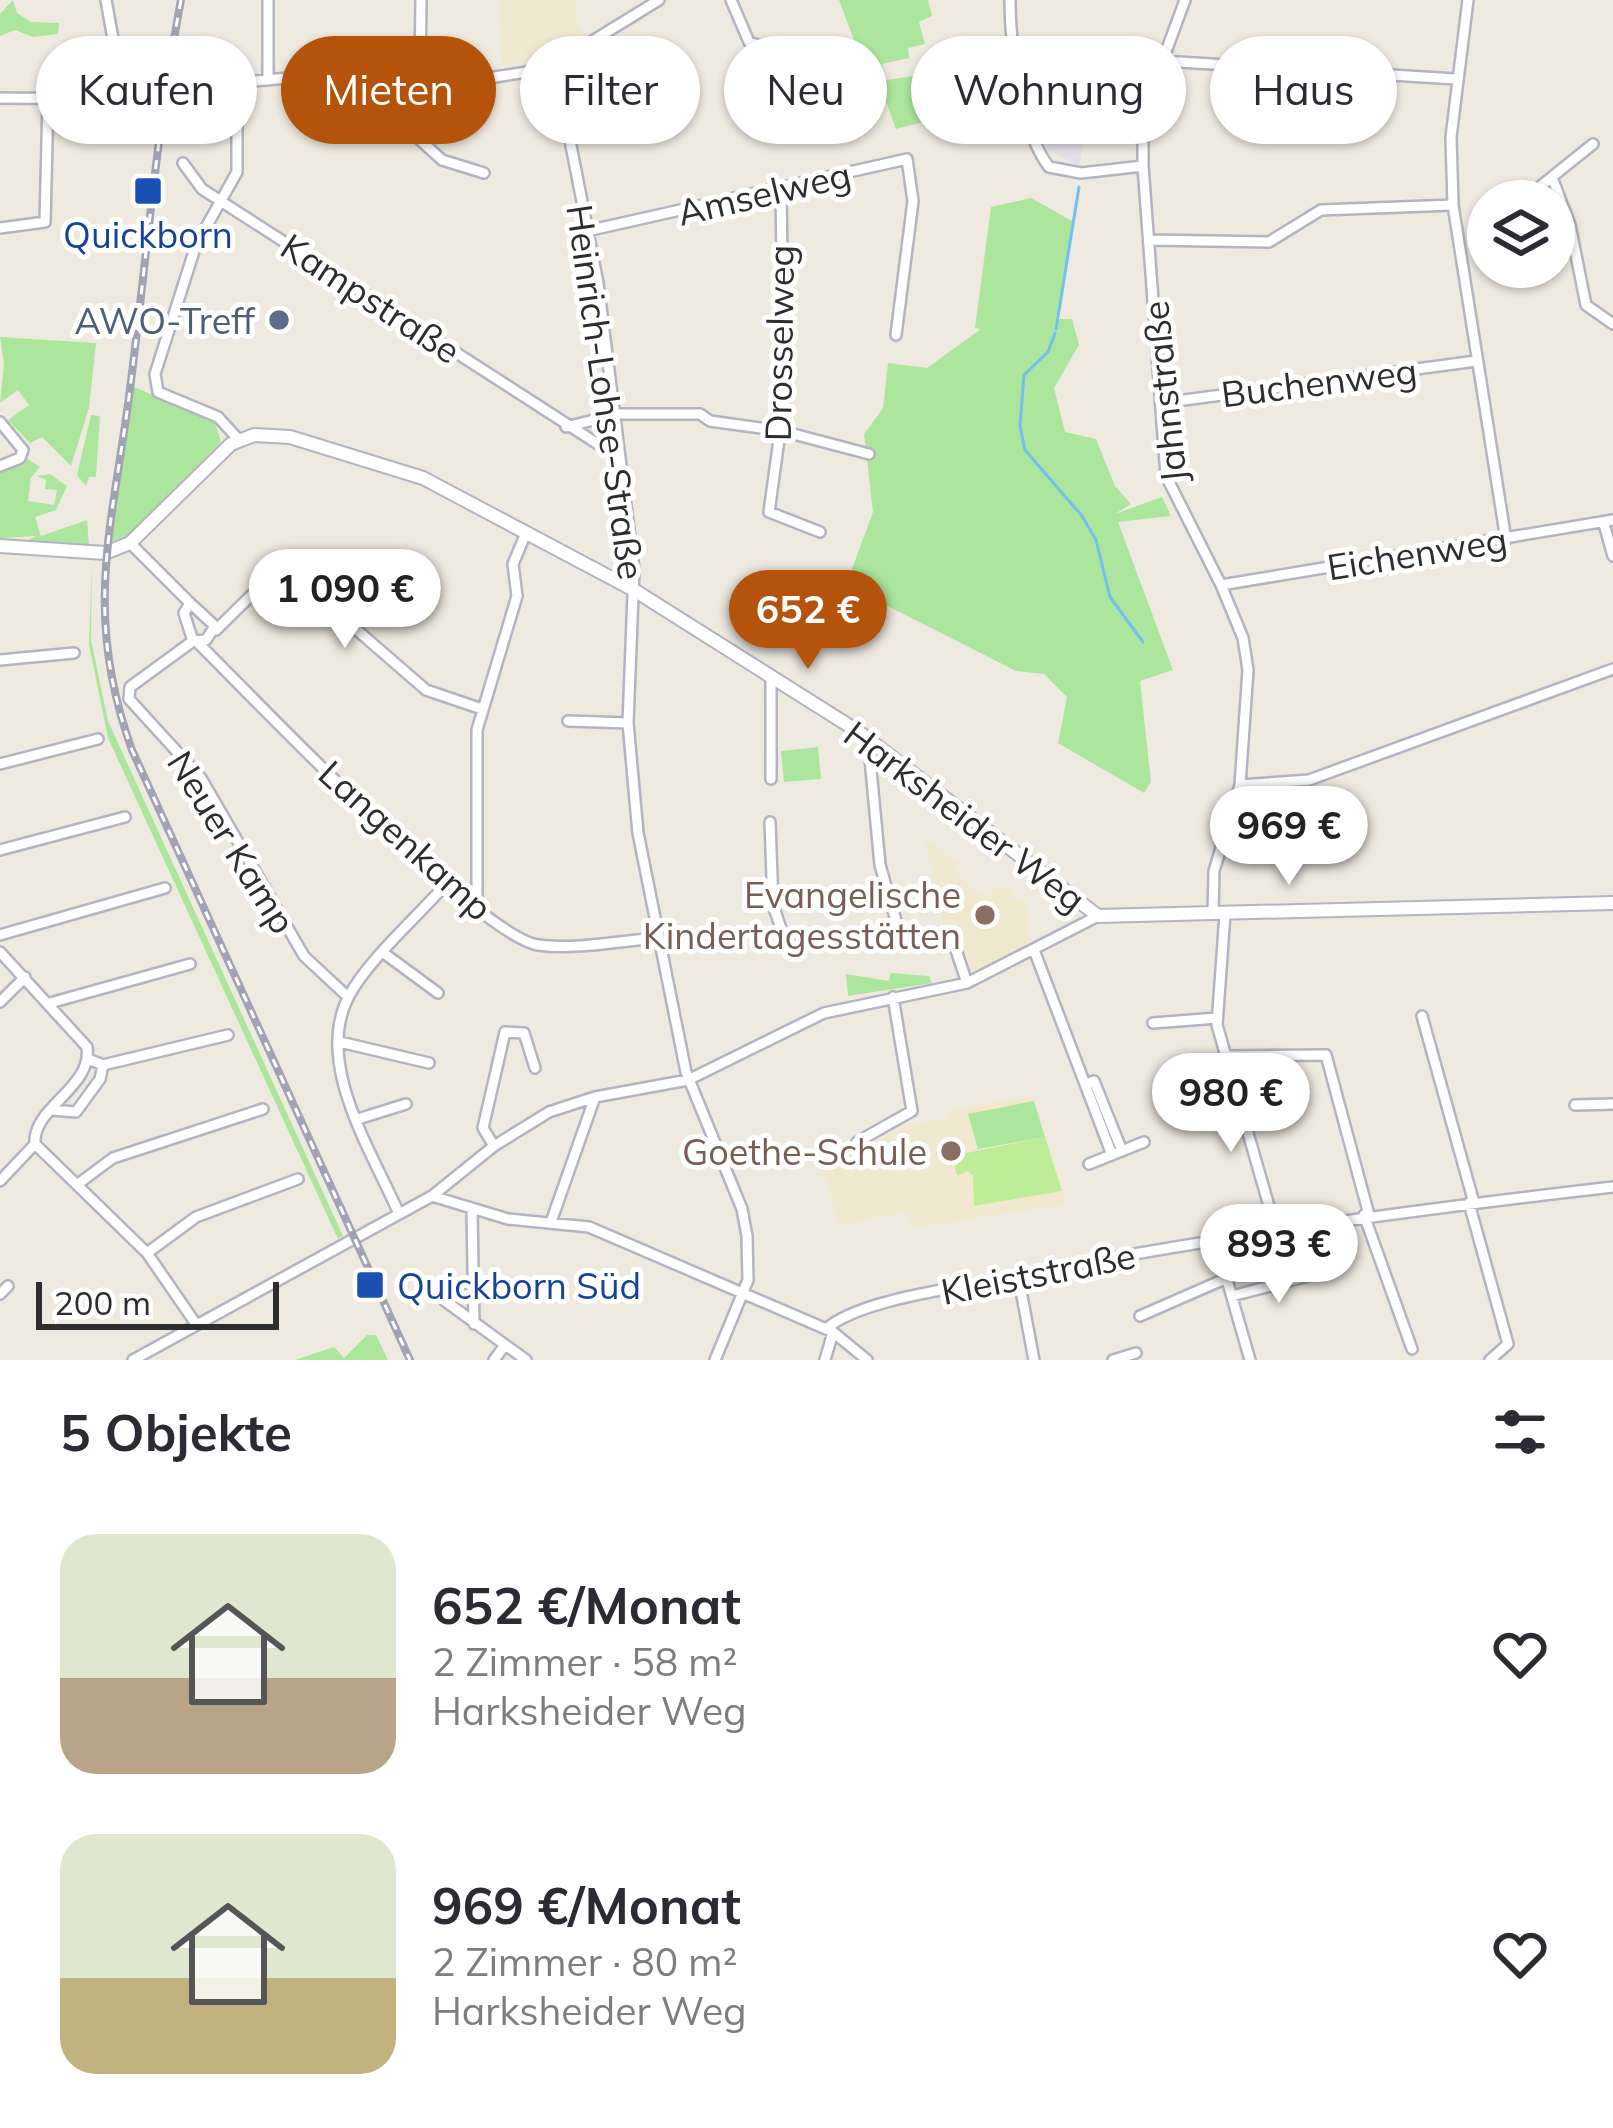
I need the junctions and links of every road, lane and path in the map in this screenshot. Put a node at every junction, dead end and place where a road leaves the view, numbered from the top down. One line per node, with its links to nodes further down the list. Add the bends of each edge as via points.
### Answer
1 (106, 0): 9 (street)
2 (268, 0): 17 (street)
3 (421, 0): 10 (street)
4 (658, 0): 11 (street)
5 (731, 0): 12 (street)
6 (1010, 0): 13 (street)
7 (1185, 0): 14 (street, Jahnstraße)
8 (1468, 0): 18 (street)
9 (112, 36)
10 (422, 36)
11 (600, 36)
12 (747, 36)
13 (1012, 36)
14 (1172, 36)
15 (1186, 62): 18 (street)
16 (281, 79): 17 (street)
17 (268, 80): 19 (street)
18 (1456, 80): 35 (street)
19 (257, 81)
20 (0, 98): 21 (street)
21 (36, 100)
22 (48, 144): 36 (street, via 45,222)
23 (238, 144): 34 (street)
24 (423, 144): 31 (street, via 442,160)
25 (570, 144): 37 (street, Heinrich-Lohse-Straße)
26 (1036, 144): 30 (street, via 1058,171)
27 (1143, 144): 30 (street, Jahnstraße)
28 (1593, 144): 32 (street)
29 (183, 163): 34 (street, Kampstraße)
30 (1143, 166): 38 (street, Jahnstraße)
31 (484, 173)
32 (1553, 180)
33 (781, 190): 37 (street, Amselweg); 41 (street, Amselweg, via 907,159 913,201); 47 (street, Drosselweg)
34 (224, 201): 46 (street, Kampstraße); 48 (street, via 196,245 154,374 158,392 218,417)
35 (1453, 206): 38 (street, via 1321,210 1269,242); 42 (street)
36 (0, 228)
37 (586, 231): 44 (street, Heinrich-Lohse-Straße)
38 (1150, 240): 43 (street, Jahnstraße)
39 (1575, 250): 40 (street, via 1586,305)
40 (1613, 324)
41 (896, 335)
42 (1477, 362): 43 (street, Buchenweg); 55 (street)
43 (1162, 403): 59 (street, Jahnstraße, via 1166,476)
44 (614, 416): 46 (street); 47 (street, via 683,412); 50 (street, Heinrich-Lohse-Straße)
45 (0, 422): 51 (street, via 23,450)
46 (566, 427): 50 (street, Kampstraße)
47 (782, 431): 49 (street); 54 (street, Drosselweg, via 769,512)
48 (239, 440): 53 (main road, Harksheider Weg, via 290,437 393,466); 56 (main road)
49 (869, 454)
50 (618, 457): 60 (street, Heinrich-Lohse-Straße)
51 (0, 466)
52 (1608, 522): 55 (street, Eichenweg); 58 (street)
53 (526, 532): 60 (main road, Harksheider Weg); 68 (street, via 513,564 517,596)
54 (820, 532)
55 (1506, 540): 59 (street, Eichenweg)
56 (130, 543): 57 (main road, via 90,554); 61 (street)
57 (0, 546)
58 (1613, 556)
59 (1222, 585): 75 (street, Jahnstraße, via 1249,670)
60 (634, 590): 67 (main road, Harksheider Weg); 70 (street, Heinrich-Lohse-Straße)
61 (190, 603): 62 (street); 63 (street, via 184,623)
62 (216, 630): 63 (street); 68 (street, via 282,565 426,690)
63 (194, 641): 79 (street, Langenkamp); 95 (street, Neuer Kamp, via 130,687 129,698 201,778 304,956)
64 (74, 653): 65 (street)
65 (0, 660)
66 (1613, 669): 75 (street, via 1309,780)
67 (771, 676): 71 (main road, Harksheider Weg); 74 (street)
68 (482, 710): 82 (street, via 473,769)
69 (568, 721): 70 (street)
70 (628, 722): 86 (street, Heinrich-Lohse-Straße)
71 (868, 738): 84 (main road, Harksheider Weg); 87 (street, via 880,865)
72 (98, 739): 73 (street)
73 (0, 764)
74 (771, 779)
75 (1240, 785): 83 (street, Jahnstraße, via 1214,872)
76 (125, 817): 78 (street)
77 (770, 821): 87 (street, via 773,904 787,946)
78 (0, 850)
79 (446, 884): 82 (street, Langenkamp); 90 (street)
80 (165, 888): 85 (street)
81 (1613, 903): 83 (main road, Harksheider Weg)
82 (477, 908): 86 (street, Langenkamp, via 537,945)
83 (1219, 914): 84 (main road, Harksheider Weg); 100 (street, Jahnstraße)
84 (1098, 916): 88 (street)
85 (0, 935)
86 (657, 938): 109 (street, Heinrich-Lohse-Straße)
87 (901, 938): 93 (street, via 950,940)
88 (1034, 950): 93 (street); 121 (street)
89 (0, 952): 92 (street)
90 (385, 955): 94 (street); 95 (street)
91 (190, 964): 98 (street)
92 (25, 977): 97 (street); 98 (street)
93 (967, 983): 96 (street)
94 (438, 993)
95 (348, 997): 103 (street)
96 (893, 998): 109 (street, via 805,1021); 117 (street, via 912,1111)
97 (0, 1002)
98 (50, 1003): 105 (street, via 80,1035)
99 (1422, 1016): 128 (street)
100 (1217, 1018): 101 (street); 104 (street, Jahnstraße)
101 (1153, 1023)
102 (228, 1035): 107 (street)
103 (340, 1042): 106 (street); 116 (street)
104 (1226, 1056): 131 (street, via 1326,1055); 133 (street, Jahnstraße)
105 (88, 1059): 107 (street); 115 (street)
106 (429, 1063)
107 (103, 1065): 115 (street, via 76,1112)
108 (535, 1068): 120 (street, via 524,1034 505,1031 483,1128)
109 (688, 1079): 110 (street); 139 (street, Heinrich-Lohse-Straße, via 742,1209)
110 (596, 1097): 120 (street, via 549,1112); 132 (street)
111 (406, 1104): 116 (street)
112 (1613, 1104): 113 (street)
113 (1575, 1105)
114 (263, 1109): 125 (street, via 113,1158)
115 (52, 1110): 119 (street)
116 (358, 1119): 130 (street)
117 (857, 1142)
118 (1144, 1142): 121 (street)
119 (34, 1144): 124 (street); 125 (street)
120 (494, 1146): 127 (street)
121 (1117, 1153): 122 (street)
122 (1089, 1164)
123 (298, 1179): 135 (street, via 196,1217)
124 (0, 1181)
125 (78, 1184): 135 (street)
126 (1613, 1186): 128 (street, Kleiststraße)
127 (432, 1196): 129 (street); 130 (street)
128 (1472, 1203): 131 (street, Kleiststraße); 158 (street, via 1508,1344)
129 (472, 1210): 132 (street); 140 (street)
130 (399, 1214): 143 (street)
131 (1367, 1215): 133 (street, Kleiststraße); 147 (street)
132 (551, 1222): 139 (street, via 589,1227)
133 (1275, 1227): 134 (street, Kleiststraße)
134 (1215, 1238): 137 (street, Kleiststraße); 138 (street)
135 (147, 1253): 143 (street)
136 (1316, 1274): 141 (street)
137 (1018, 1275): 145 (street, Kleiststraße, via 844,1316); 155 (street)
138 (1227, 1279): 141 (street); 142 (street)
139 (743, 1293): 145 (street); 152 (street, Heinrich-Lohse-Straße)
140 (473, 1295): 144 (street); 144 (street, via 445,1301)
141 (1232, 1296): 157 (street)
142 (1140, 1316)
143 (196, 1324): 149 (street)
144 (474, 1324): 146 (street)
145 (830, 1330): 153 (street); 154 (street)
146 (505, 1345): 150 (street); 151 (street)
147 (1412, 1349)
148 (1136, 1353): 156 (street)
149 (133, 1360)
150 (494, 1360)
151 (526, 1360)
152 (716, 1360)
153 (824, 1360)
154 (867, 1360)
155 (1034, 1360)
156 (1113, 1360)
157 (1250, 1360)
158 (1490, 1360)

